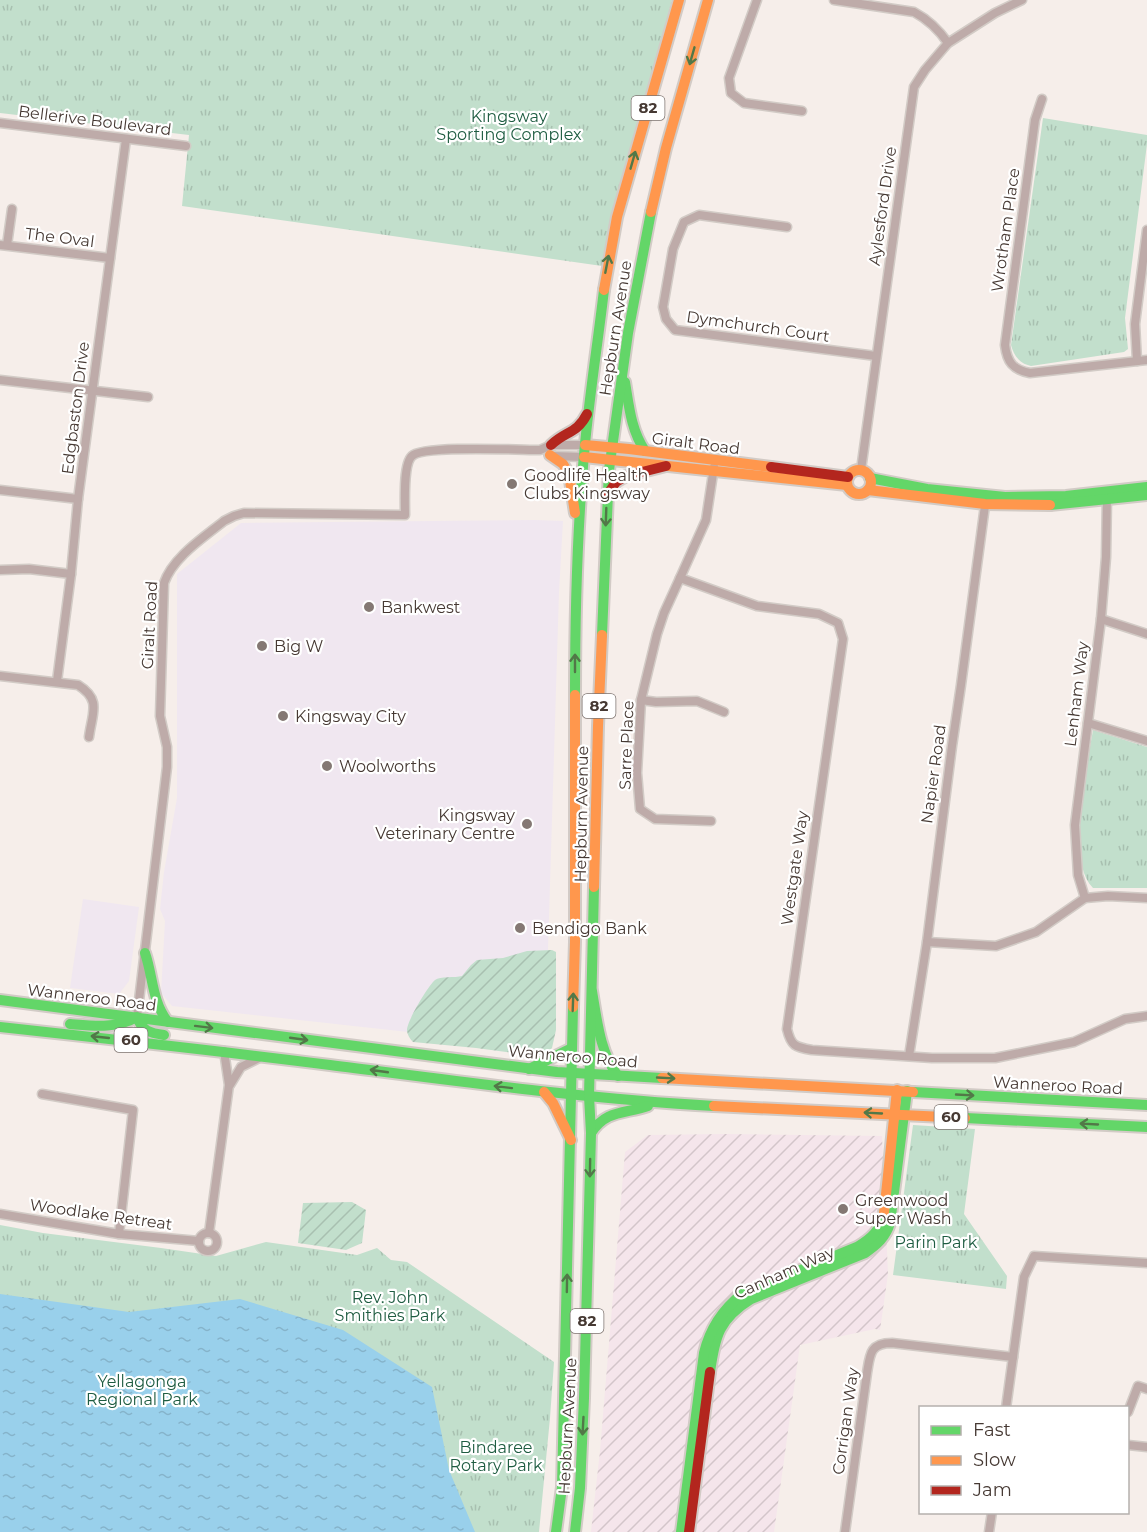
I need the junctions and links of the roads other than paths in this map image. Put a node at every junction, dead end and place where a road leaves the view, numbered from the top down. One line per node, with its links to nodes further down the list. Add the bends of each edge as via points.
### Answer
1 (679, 0): 24 (main road, Hepburn Avenue / 82, one-way to 1, via 617,217)
2 (708, 0): 20 (main road, Hepburn Avenue / 82, one-way to 20, via 650,216)
3 (756, 0): 8 (street, via 729,78 731,93 744,103)
4 (834, 0): 6 (street, via 914,12 937,27)
5 (1022, 0): 6 (street, Aylesford Drive)
6 (948, 43): 17 (street, Aylesford Drive, via 914,87)
7 (1042, 99): 19 (street, Wrotham Place, via 1035,120 1006,356 1021,372 1030,373)
8 (802, 111)
9 (0, 123): 10 (street, Bellerive Boulevard)
10 (126, 139): 11 (street, Bellerive Boulevard); 16 (street, Edgbaston Drive)
11 (186, 146)
12 (12, 209): 15 (street, The Oval)
13 (787, 228): 17 (street, Dymchurch Court, via 699,215 684,222 673,249 663,307 666,319 675,330)
14 (1147, 230): 19 (street, via 1135,324)
15 (4, 245): 16 (street, The Oval)
16 (110, 258): 22 (street, Edgbaston Drive)
17 (876, 356): 33 (street, Aylesford Drive)
18 (1147, 360): 19 (street)
19 (1137, 361)
20 (622, 369): 26 (main road, Hepburn Avenue / 82); 28 (main road, via 633,428)
21 (0, 380): 22 (street)
22 (92, 390): 23 (street); 42 (street, Edgbaston Drive)
23 (147, 397)
24 (590, 407): 25 (main road, Hepburn Avenue / 82); 27 (main road, via 581,427 556,439)
25 (585, 446): 26 (main road, Giralt Road); 27 (street, Giralt Road); 29 (main road, Hepburn Avenue / 82)
26 (612, 447): 28 (main road, Giralt Road); 30 (main road, Hepburn Avenue / 82)
27 (547, 450): 29 (street, Giralt Road); 44 (main road, via 564,466 572,483); 61 (street, Giralt Road, via 417,452 408,464 405,515 244,513 224,521 174,563 164,583 160,716 167,767)
28 (645, 451): 32 (main road, Giralt Road)
29 (584, 457): 30 (main road, Giralt Road); 44 (main road, Hepburn Avenue / 82)
30 (610, 459): 31 (main road, Giralt Road); 40 (main road, Hepburn Avenue / 82)
31 (666, 466): 32 (main road, Giralt Road); 40 (main road, via 621,478)
32 (714, 466): 35 (main road, Giralt Road, via 821,483); 47 (street, via 706,520)
33 (861, 470): 34 (main road); 35 (main road, via 853,471)
34 (870, 478): 38 (main road); 43 (main road)
35 (847, 481): 38 (main road, via 851,492 857,495)
36 (1147, 487): 41 (main road)
37 (0, 490): 42 (street)
38 (868, 490): 43 (main road)
39 (1147, 495): 41 (main road)
40 (607, 496): 62 (main road, Hepburn Avenue / 82, one-way to 62)
41 (1107, 496): 43 (main road, via 1046,505); 48 (street, Lenham Way)
42 (78, 500): 46 (street, Edgbaston Drive)
43 (986, 500): 60 (street, Napier Road)
44 (579, 528): 69 (main road, Hepburn Avenue / 82, one-way to 44)
45 (0, 570): 46 (street)
46 (71, 574): 51 (street, Edgbaston Drive)
47 (680, 578): 52 (street, Sarre Place, via 657,634); 73 (street, Westgate Way, via 757,606 819,614 838,623 843,639 787,1029 789,1039 801,1048)
48 (1101, 619): 49 (street); 54 (street, Lenham Way)
49 (1147, 634)
50 (0, 676): 51 (street)
51 (57, 681): 55 (street, via 88,691 94,702)
52 (641, 700): 53 (street, via 696,701); 57 (street, Sarre Place, via 637,773 640,809 655,819)
53 (724, 712)
54 (1088, 723): 56 (street); 58 (street, Lenham Way, via 1075,825 1078,875)
55 (89, 737)
56 (1147, 741)
57 (711, 821)
58 (1085, 898): 59 (street); 60 (street, via 1036,932 996,945)
59 (1147, 898)
60 (927, 942): 73 (street, Napier Road)
61 (146, 953): 65 (street, Giralt Road); 67 (main road, via 155,1001)
62 (592, 991): 77 (main road, Hepburn Avenue / 82); 78 (main road, via 598,1026)
63 (0, 1000): 65 (main road, Wanneroo Road / 60)
64 (1147, 1016): 73 (street, Westgate Way, via 1125,1019 1074,1042 995,1058)
65 (137, 1017): 66 (main road, via 111,1027); 67 (main road, Wanneroo Road / 60); 74 (main road, via 139,1025 149,1033 261,1047)
66 (0, 1022)
67 (168, 1022): 71 (main road, Wanneroo Road / 60, one-way to 71)
68 (0, 1027): 70 (main road, 60, one-way to 68)
69 (572, 1048): 75 (main road); 76 (main road, Hepburn Avenue / 82)
70 (224, 1051): 72 (main road, 60); 80 (street)
71 (388, 1052): 75 (main road, Wanneroo Road / 60); 79 (main road, via 407,1063 436,1068 440,1073)
72 (262, 1056): 74 (main road, 60); 80 (street, via 241,1066)
73 (909, 1056)
74 (276, 1058): 79 (main road, 60, one-way to 74)
75 (530, 1069): 76 (main road, Wanneroo Road / 60)
76 (571, 1072): 77 (main road, Wanneroo Road / 60); 84 (main road, Hepburn Avenue / 82)
77 (590, 1074): 78 (main road, Wanneroo Road / 60); 85 (main road, Hepburn Avenue / 82)
78 (618, 1076): 81 (main road, Wanneroo Road / 60, one-way to 81)
79 (436, 1079): 82 (main road, 60, one-way to 79)
80 (229, 1085): 93 (street)
81 (902, 1091): 87 (main road, Wanneroo Road / 60, one-way to 87); 88 (main road, Canham Way)
82 (544, 1092): 84 (main road, 60); 91 (main road)
83 (42, 1094): 94 (street, via 133,1110)
84 (572, 1095): 85 (main road, 60); 91 (main road, Hepburn Avenue / 82)
85 (589, 1096): 86 (main road, 60); 90 (main road, Hepburn Avenue / 82)
86 (657, 1103): 88 (main road, 60, one-way to 86); 90 (main road, via 606,1116)
87 (1147, 1105)
88 (899, 1115): 89 (main road, 60, one-way to 88); 106 (main road, Canham Way, via 883,1218 870,1240 742,1294 713,1325 704,1353); 107 (main road, Canham Way, via 890,1223 880,1242 865,1253 751,1299 722,1325 712,1355)
89 (1147, 1127)
90 (591, 1134): 105 (main road, Hepburn Avenue / 82, one-way to 105, via 584,1409)
91 (571, 1140): 104 (main road, Hepburn Avenue / 82, one-way to 91, via 562,1487)
92 (0, 1214): 94 (street, Woodlake Retreat)
93 (209, 1233): 95 (street); 95 (street, via 217,1239 214,1249 204,1250)
94 (119, 1234): 95 (street, Woodlake Retreat)
95 (199, 1241)
96 (1147, 1263): 97 (street, via 1034,1256 1024,1277)
97 (1013, 1357): 99 (street); 108 (street, Corrigan Way, via 892,1343 875,1347 867,1373)
98 (1147, 1389): 100 (street, via 1138,1386)
99 (1006, 1406)
100 (1129, 1409)
101 (1129, 1445): 102 (street)
102 (1147, 1447)
103 (992, 1514): 109 (street)
104 (556, 1532)
105 (575, 1532)
106 (681, 1532)
107 (689, 1532)
108 (845, 1532)
109 (989, 1532)

